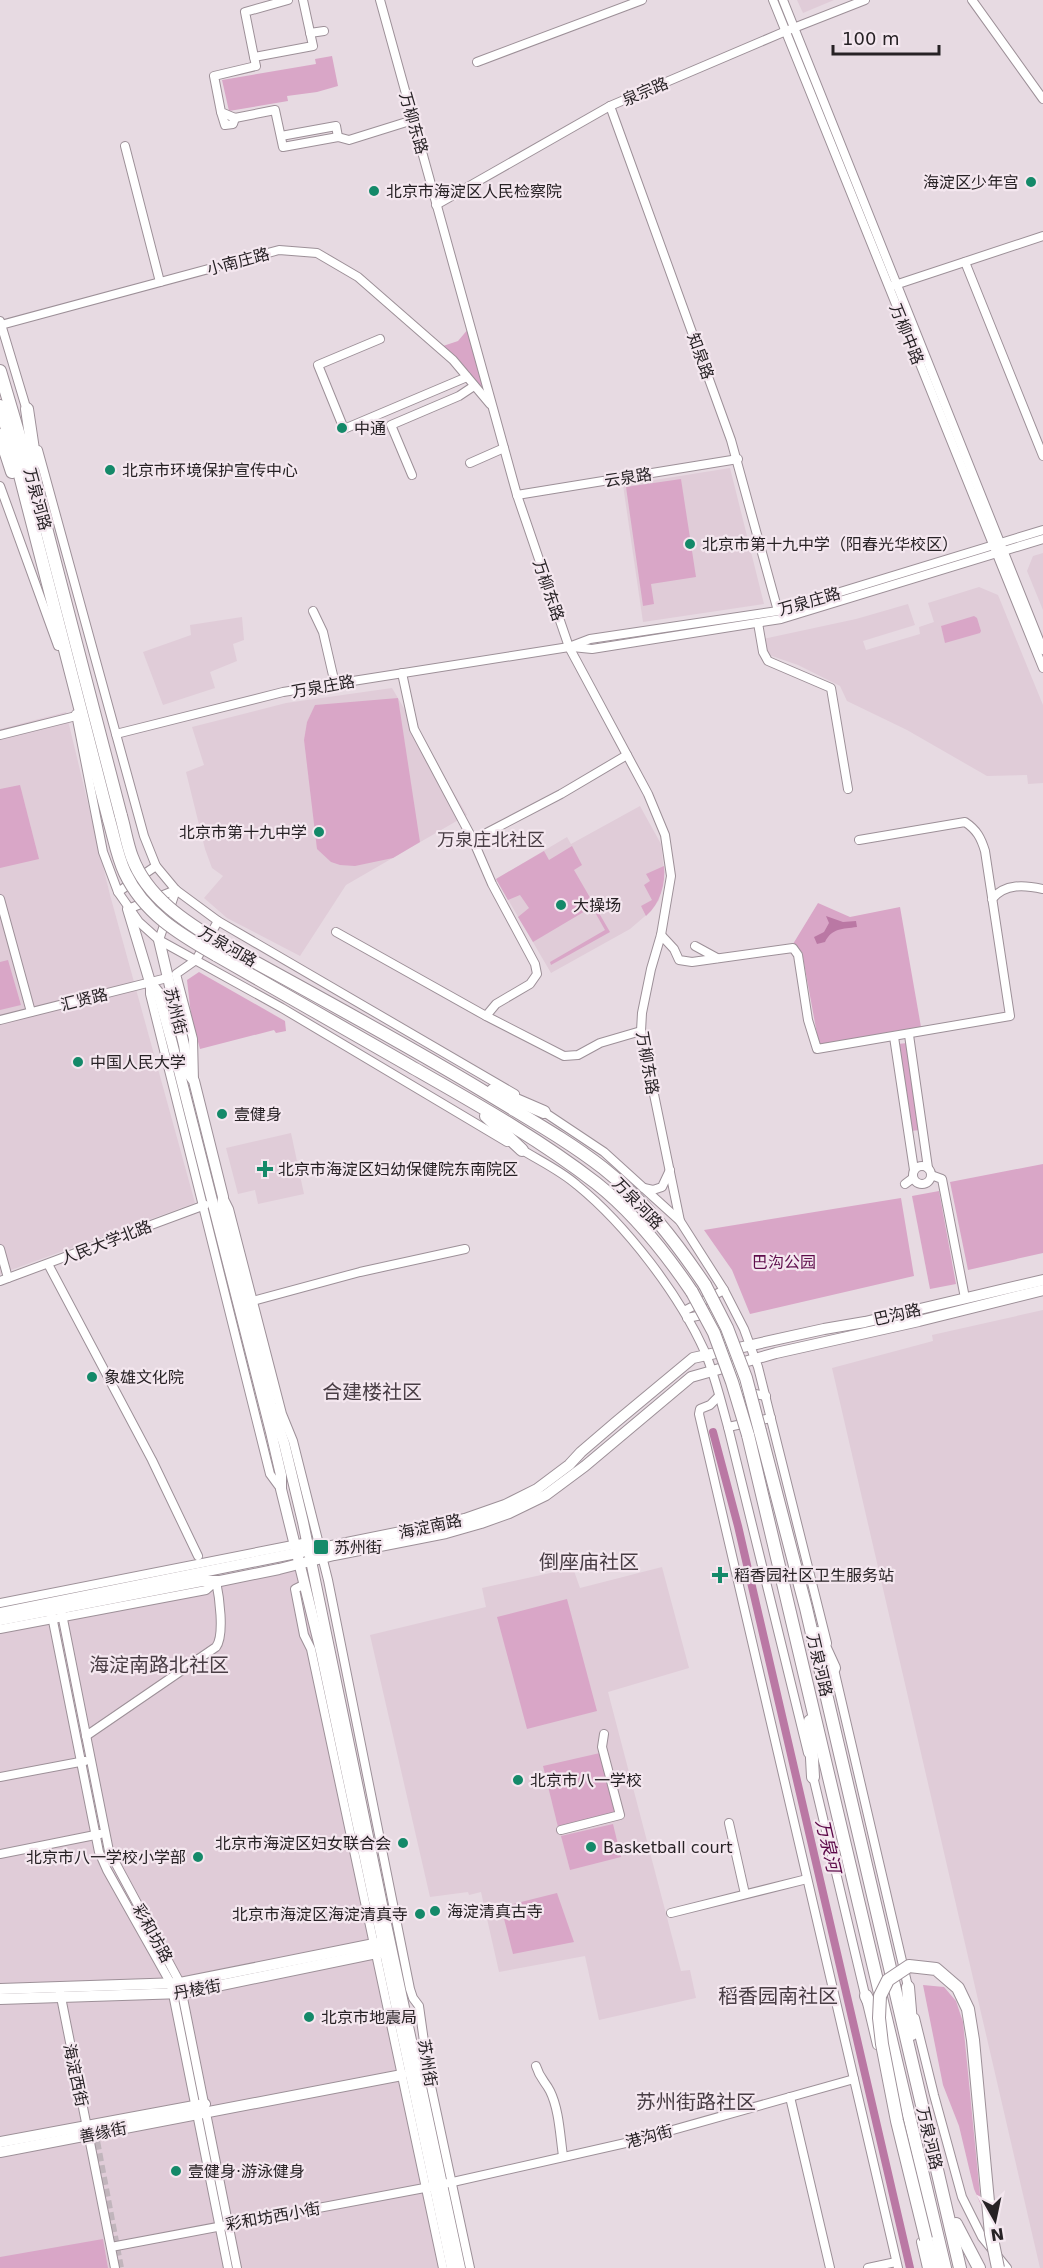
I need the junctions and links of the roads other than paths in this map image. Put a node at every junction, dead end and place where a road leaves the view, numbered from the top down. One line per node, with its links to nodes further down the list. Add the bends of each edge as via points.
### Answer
1 (288, 0): 12 (street, via 245,12)
2 (303, 0): 11 (street)
3 (380, 0): 16 (street, 万柳东路)
4 (642, 0): 13 (street)
5 (773, 0): 9 (street, 万柳中路)
6 (783, 0): 9 (street, 万柳中路)
7 (865, 0): 9 (street, 泉宗路)
8 (972, 0): 14 (street)
9 (790, 29): 15 (street, 泉宗路); 22 (street, 万柳中路)
10 (324, 31): 11 (street)
11 (310, 33): 12 (street, via 313,46)
12 (254, 57): 16 (street, via 256,66 214,76 221,112 235,118 275,110 283,147 338,137 349,140)
13 (477, 62)
14 (1043, 99)
15 (610, 106): 18 (street, 泉宗路); 35 (street, 知泉路)
16 (413, 120): 18 (street, 万柳东路)
17 (125, 146): 21 (street)
18 (436, 205): 29 (street, 万柳东路)
19 (1043, 236): 20 (street)
20 (965, 262): 22 (street); 34 (street)
21 (160, 282): 23 (street, 小南庄路); 26 (street, 小南庄路, via 279,250 317,253 358,276 453,360)
22 (892, 286): 45 (street, 万柳中路)
23 (1, 323): 30 (street, 万泉河路)
24 (380, 339): 26 (street, via 318,365 344,429)
25 (0, 371): 41 (highway, 万泉河路)
26 (467, 378): 27 (street, 小南庄路)
27 (474, 386): 29 (street, 小南庄路); 38 (street, via 391,425)
28 (0, 406): 42 (highway, 万泉河路)
29 (493, 408): 32 (street, 万柳东路)
30 (27, 409): 41 (highway); 55 (street, 万泉河路)
31 (0, 435): 37 (highway)
32 (504, 448): 36 (street); 40 (street, 万柳东路)
33 (0, 453): 37 (highway)
34 (1043, 456)
35 (738, 459): 40 (street, 云泉路); 46 (street, 知泉路)
36 (470, 463)
37 (12, 471): 42 (highway)
38 (412, 475)
39 (0, 486): 54 (street, 万泉河路, via 57,642)
40 (517, 495): 49 (street, 万柳东路)
41 (44, 520): 59 (highway, 万泉河路)
42 (34, 529): 59 (highway, 万泉河路)
43 (1043, 530): 45 (street, 万泉庄路)
44 (1043, 539): 45 (street, 万泉庄路)
45 (998, 549): 46 (street, 万泉庄路); 48 (street, 万泉庄路); 50 (street, 万柳中路); 51 (street, 万柳中路)
46 (778, 610): 49 (street, 万泉庄路, via 590,639)
47 (313, 611): 53 (street, via 323,632)
48 (758, 623): 49 (street, 万泉庄路, via 592,649); 58 (street, via 768,661 831,688)
49 (569, 647): 52 (street, 万泉庄路); 57 (street, 万柳东路)
50 (1043, 650)
51 (1043, 668)
52 (402, 673): 53 (street, 万泉庄路); 60 (street, via 414,729)
53 (335, 684): 55 (street, 万泉庄路)
54 (76, 716): 56 (street); 65 (street, 万泉河路, via 103,852)
55 (116, 734): 62 (street, 万泉河路)
56 (0, 735)
57 (627, 754): 60 (street); 71 (street, 万柳东路, via 665,835 670,876)
58 (848, 789)
59 (115, 818): 84 (highway, 万泉河路, bridge, via 144,880 172,911 222,944); 85 (highway, 万泉河路, bridge, via 122,866 142,900 167,926)
60 (473, 840): 79 (street, via 537,974 530,984 496,1004)
61 (859, 840): 67 (street, via 965,822 980,836)
62 (156, 866): 64 (street, 万泉河路); 65 (street)
63 (1043, 889): 67 (street, via 1010,887 998,891)
64 (176, 890): 68 (street); 69 (street, 万泉河路); 72 (street)
65 (118, 892): 68 (street, 万泉河路)
66 (0, 899): 78 (street)
67 (992, 899): 82 (street, via 1010,1016)
68 (128, 909): 72 (street, 万泉河路); 77 (main road, 苏州街)
69 (218, 921): 75 (street); 86 (street, 万泉河路)
70 (336, 932): 79 (street)
71 (661, 934): 74 (street, via 679,960); 81 (street, 万柳东路)
72 (159, 940): 75 (street, 万泉河路); 76 (main road, 苏州街)
73 (695, 946): 74 (street)
74 (717, 958): 83 (street, via 793,948 798,955 808,1020 817,1049)
75 (196, 960): 76 (street); 89 (street, 万泉河路)
76 (172, 976): 77 (street, 汇贤路); 95 (main road, 苏州街, via 189,1074)
77 (150, 982): 78 (street, 汇贤路); 96 (main road, 苏州街, via 158,992 172,1043)
78 (31, 1012): 80 (street, 汇贤路)
79 (486, 1016): 81 (street, via 564,1056 578,1055)
80 (0, 1020)
81 (640, 1030): 90 (street, 万柳东路)
82 (909, 1035): 83 (street); 87 (street)
83 (894, 1037): 88 (street)
84 (450, 1071): 86 (highway); 118 (highway, 万泉河路, bridge, via 565,1140 605,1169 677,1244 705,1285 727,1328 746,1378)
85 (467, 1099): 89 (highway); 118 (highway, 万泉河路, bridge, via 597,1184 665,1252 714,1333)
86 (544, 1112): 94 (street, 万泉河路, via 604,1152)
87 (923, 1135): 88 (street); 91 (street)
88 (909, 1136): 92 (street)
89 (522, 1150): 107 (street, 万泉河路, via 576,1184 606,1213 641,1252)
90 (670, 1170): 94 (street, via 662,1187); 97 (street, 万柳东路)
91 (930, 1171): 92 (street, via 920,1166); 92 (street, via 928,1182 922,1185 916,1182); 105 (street, via 942,1179)
92 (914, 1174): 93 (street)
93 (905, 1184)
94 (644, 1188): 97 (street, 万泉河路)
95 (223, 1197): 106 (street, 苏州街, via 230,1209); 119 (main road, 苏州街, via 222,1208 271,1405)
96 (207, 1204): 100 (street, 人民大学北路); 120 (main road, 苏州街, via 271,1432)
97 (680, 1221): 103 (street, 万泉河路)
98 (0, 1249): 101 (street)
99 (465, 1249): 106 (street)
100 (48, 1264): 101 (street, 人民大学北路); 121 (street)
101 (4, 1279)
102 (1043, 1280): 105 (main road, 巴沟路)
103 (724, 1290): 107 (street); 108 (street, 万泉河路)
104 (1043, 1290): 111 (main road, 巴沟路)
105 (965, 1298): 108 (main road, 巴沟路)
106 (253, 1301): 119 (street, 苏州街, via 282,1414 293,1441)
107 (685, 1315): 109 (street, via 712,1313); 110 (street, 万泉河路)
108 (750, 1346): 109 (main road, 巴沟路); 111 (street, 万泉河路)
109 (729, 1350): 110 (main road, 海淀南路); 112 (street)
110 (706, 1355): 113 (street, 万泉河路); 119 (main road, 海淀南路, via 693,1358 680,1368 569,1465 522,1498 465,1519)
111 (755, 1359): 112 (main road, 巴沟路); 115 (street, 万泉河路)
112 (735, 1364): 113 (main road, 海淀南路); 115 (street, via 744,1392)
113 (712, 1371): 114 (street, 万泉河路); 119 (main road, 海淀南路, via 691,1377 585,1466 527,1504 470,1526)
114 (719, 1395): 117 (street, 万泉河路); 142 (street, via 699,1414)
115 (766, 1396): 116 (street, 万泉河路)
116 (771, 1418): 117 (street); 129 (street, 万泉河路)
117 (728, 1427): 136 (street, 万泉河路)
118 (754, 1433): 124 (highway, 万泉河路); 130 (highway, 万泉河路)
119 (314, 1552): 120 (main road, 海淀南路); 120 (street, 海淀南路); 145 (main road, 苏州街); 163 (street, 苏州街, via 410,1989 419,2006)
120 (297, 1554): 122 (main road, 海淀南路); 123 (street, 海淀南路); 125 (main road, 海淀南路); 145 (main road, 苏州街)
121 (198, 1556)
122 (216, 1581): 125 (main road, 海淀南路); 132 (street, via 220,1598 216,1647)
123 (0, 1603)
124 (806, 1608): 129 (highway); 156 (highway, 万泉河路)
125 (56, 1610): 126 (main road, 海淀南路); 127 (main road, 海淀南路); 128 (street, 海淀南路); 132 (street, 彩和坊路); 134 (street, 彩和坊路)
126 (0, 1613)
127 (0, 1620)
128 (0, 1629)
129 (834, 1668): 146 (street, 万泉河路)
130 (808, 1690): 136 (highway); 152 (highway, 万泉河路)
131 (604, 1734): 138 (street, via 602,1747 620,1815)
132 (86, 1736): 133 (street, 彩和坊路)
133 (90, 1760): 134 (street); 139 (street, 彩和坊路)
134 (80, 1762): 135 (street); 140 (street, 彩和坊路)
135 (0, 1777)
136 (813, 1777): 150 (street, 万泉河路)
137 (729, 1823): 143 (street)
138 (561, 1830)
139 (104, 1833): 140 (street); 147 (street, 彩和坊路, via 109,1851)
140 (94, 1835): 141 (street); 147 (street, 彩和坊路, via 107,1870)
141 (0, 1854)
142 (807, 1879): 143 (street); 155 (street)
143 (745, 1894): 144 (street)
144 (671, 1913)
145 (383, 1947): 147 (main road, 丹棱街); 154 (street, 苏州街); 163 (main road, 苏州街)
146 (908, 1987): 156 (highway); 183 (street, 万泉河路, via 962,2197 982,2237)
147 (176, 1988): 149 (main road, 丹棱街); 158 (street, 彩和坊路)
148 (0, 1989): 149 (main road, 丹棱街)
149 (60, 1992): 151 (main road, 丹棱街); 159 (street, 海淀西街)
150 (866, 1996): 152 (highway); 177 (street, 万泉河路)
151 (0, 1999)
152 (897, 2061): 179 (highway, 万泉河路)
153 (536, 2066): 162 (street, via 554,2105)
154 (402, 2075): 158 (main road, 善缘街); 163 (street, 苏州街)
155 (854, 2079): 157 (street, 港沟街); 167 (street)
156 (916, 2080): 164 (highway, 万泉河路)
157 (790, 2097): 162 (street, 港沟街, via 630,2142); 175 (street)
158 (202, 2109): 159 (main road, 善缘街); 165 (street, 彩和坊路)
159 (87, 2130): 160 (main road, 善缘街); 161 (main road, 善缘街); 166 (street, 海淀西街)
160 (0, 2142)
161 (0, 2152)
162 (563, 2156): 163 (street, 港沟街)
163 (439, 2185): 165 (street, 彩和坊西小街); 171 (street, 苏州街); 172 (main road, 苏州街); 173 (main road, 苏州街); 174 (street, 苏州街)
164 (942, 2192): 180 (highway, 万泉河路); 181 (highway)
165 (225, 2225): 166 (street, 彩和坊西小街); 169 (street, 彩和坊路); 170 (street, 彩和坊路)
166 (111, 2247): 168 (street, 海淀西街)
167 (897, 2265): 176 (street)
168 (115, 2268)
169 (228, 2268)
170 (237, 2268)
171 (443, 2268)
172 (452, 2268)
173 (460, 2268)
174 (470, 2268)
175 (830, 2268)
176 (868, 2268)
177 (927, 2268)
178 (935, 2268): 182 (highway, bridge, via 897,2121 879,2018 880,1996 888,1980 909,1966 936,1969 958,1988 968,2009 991,2234)
179 (945, 2268)
180 (960, 2268)
181 (979, 2268)
182 (998, 2268)
183 (1007, 2268)

